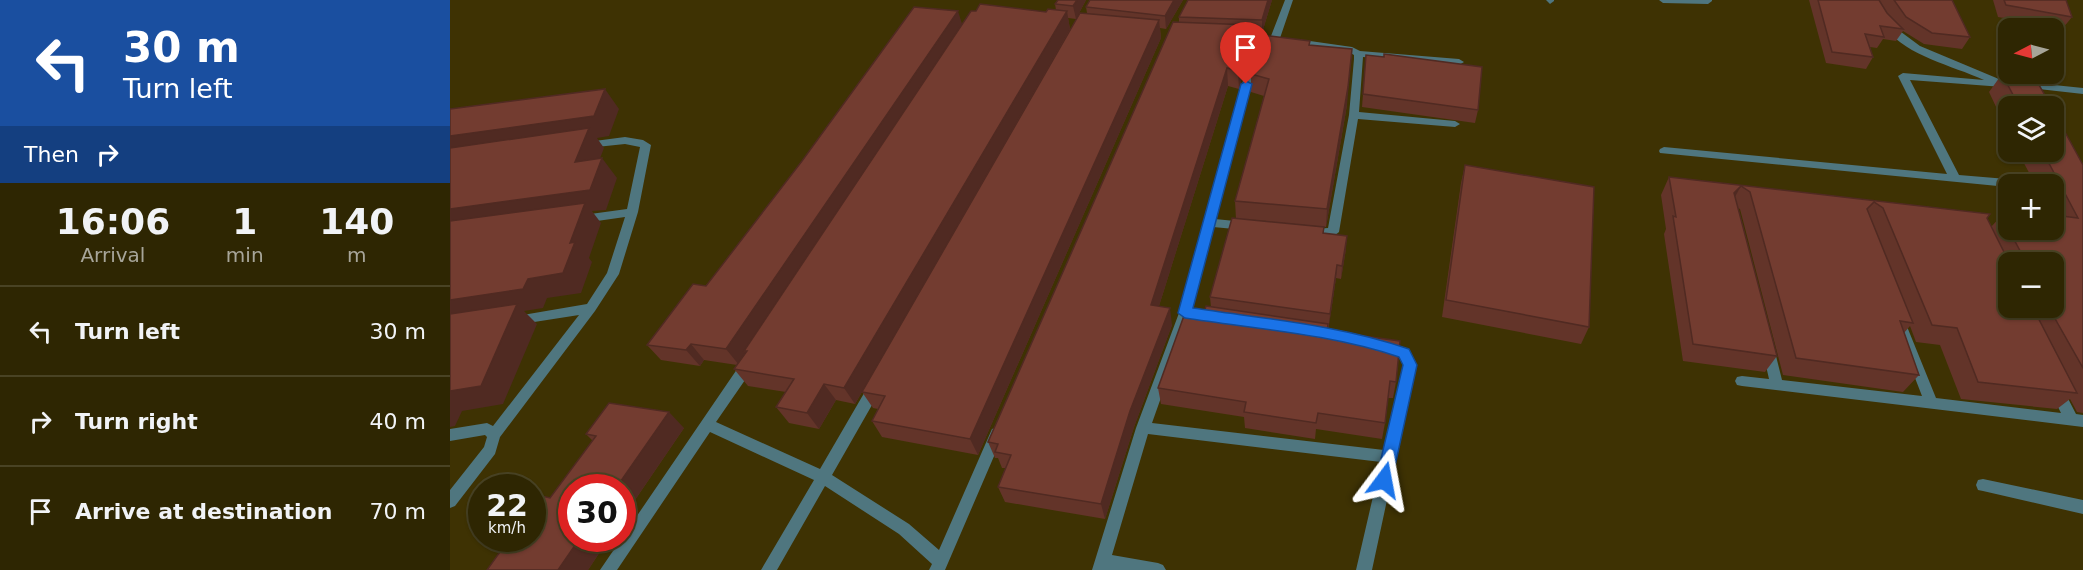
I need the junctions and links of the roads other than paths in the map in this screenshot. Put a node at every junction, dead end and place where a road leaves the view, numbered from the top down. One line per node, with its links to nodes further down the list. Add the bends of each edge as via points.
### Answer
1 (1289, 0): 7 (street)
2 (1663, 0): 4 (street)
3 (1872, 0): 10 (street, via 1885,22 1906,41)
4 (1708, 1)
5 (1226, 37): 6 (street)
6 (1259, 38): 7 (street); 22 (street)
7 (1275, 39): 8 (street)
8 (1358, 54): 9 (street); 14 (street)
9 (1459, 62)
10 (1998, 82)
11 (1998, 84): 18 (street, via 1902,76)
12 (2003, 84): 13 (street)
13 (2083, 91)
14 (1354, 115): 15 (street); 24 (street, via 1333,232)
15 (1455, 124)
16 (575, 147): 20 (street, via 620,140 637,140 646,145)
17 (1664, 151): 18 (street)
18 (1955, 178): 19 (street)
19 (1998, 182)
20 (632, 212): 21 (street); 25 (street, via 614,274)
21 (575, 220)
22 (1208, 222): 23 (street); 39 (street, via 1191,314)
23 (1254, 227)
24 (1301, 232)
25 (591, 309): 27 (street); 41 (street)
26 (1896, 315): 35 (street)
27 (497, 322)
28 (1763, 330): 34 (street)
29 (1374, 343): 42 (street, via 1401,351 1410,365)
30 (754, 356): 38 (street)
31 (881, 376): 43 (street)
32 (2051, 379): 37 (street)
33 (1742, 381): 34 (street)
34 (1777, 385): 35 (street)
35 (1931, 403): 37 (street)
36 (1003, 419): 47 (street)
37 (2077, 421)
38 (709, 425): 43 (street); 49 (street)
39 (1143, 428): 42 (street); 48 (street)
40 (450, 435): 41 (street, via 487,429)
41 (494, 435): 45 (street, via 490,450)
42 (1389, 457): 52 (street)
43 (824, 477): 47 (street, via 904,529); 50 (street)
44 (1983, 486): 46 (street)
45 (450, 501)
46 (2083, 507)
47 (939, 566)
48 (1101, 566): 51 (street)
49 (608, 570)
50 (769, 570)
51 (1158, 570)
52 (1364, 570)

